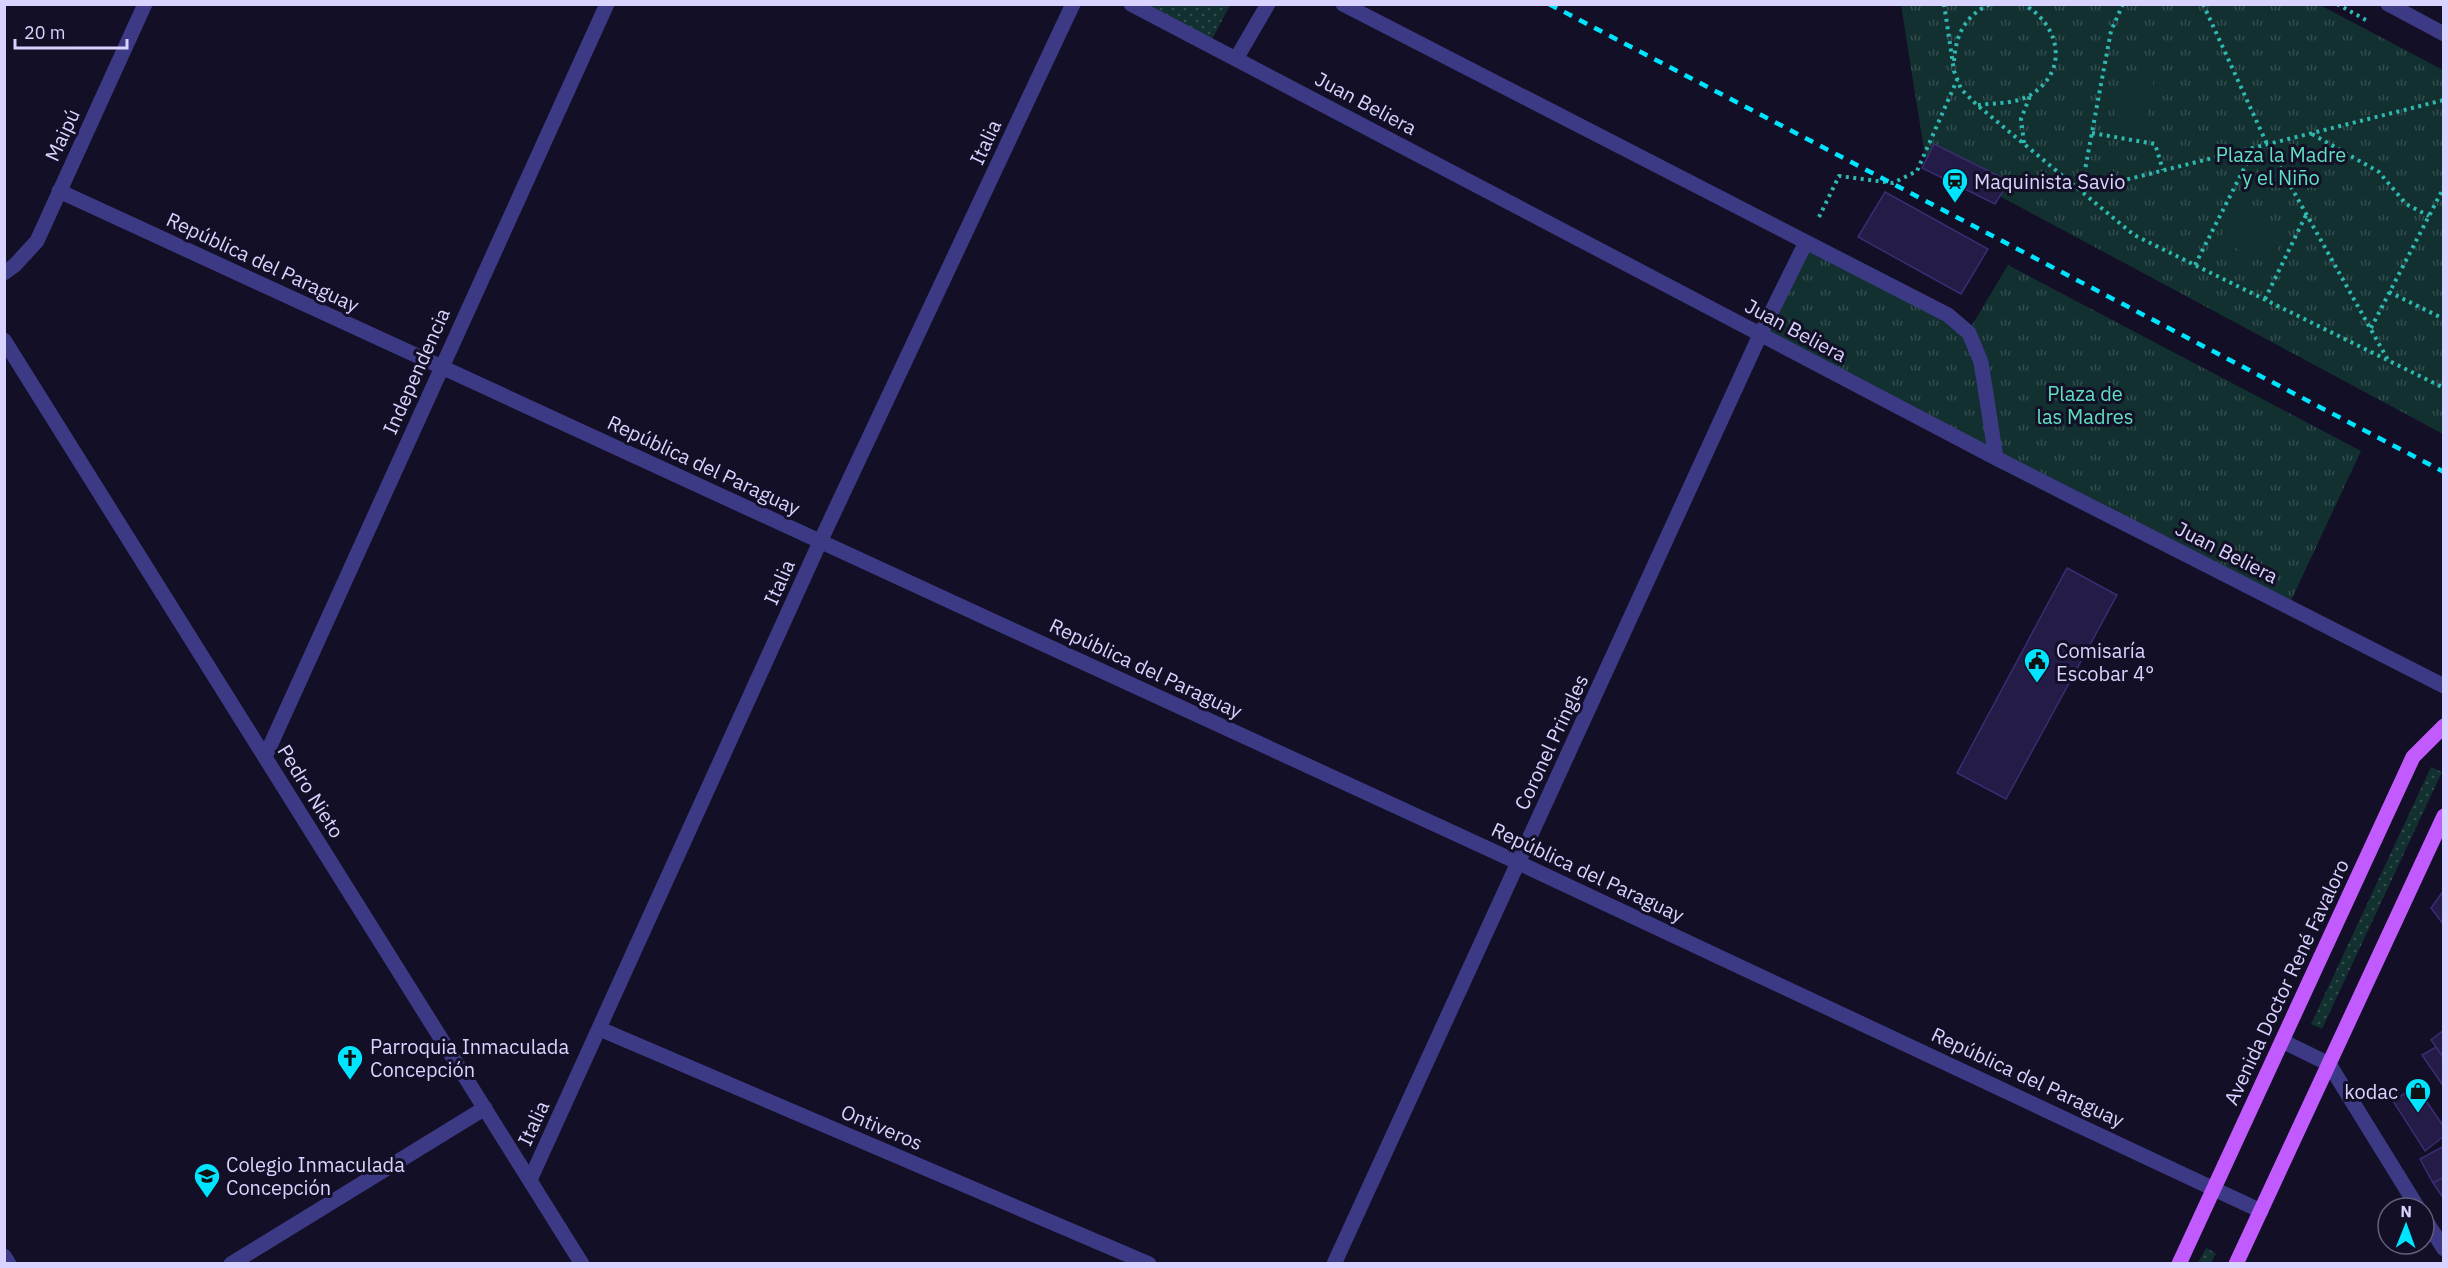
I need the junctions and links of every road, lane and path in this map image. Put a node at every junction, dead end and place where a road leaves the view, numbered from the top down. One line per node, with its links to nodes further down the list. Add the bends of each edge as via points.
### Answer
1 (145, 4): 27 (street, Maipú)
2 (608, 4): 41 (street, Independencia)
3 (1073, 4): 44 (street, Italia)
4 (1131, 4): 14 (street, Juan Beliera)
5 (1268, 4): 14 (street)
6 (1343, 4): 31 (street)
7 (1944, 4): 15 (path)
8 (2023, 4): 17 (path, via 2047,24 2056,54 2044,84)
9 (2123, 4): 20 (path, via 2111,31)
10 (2202, 4): 23 (path)
11 (2388, 4): 13 (street)
12 (1988, 5): 15 (path, via 1966,20 1958,34)
13 (2444, 34)
14 (1236, 59): 38 (street, Juan Beliera)
15 (1954, 71): 16 (path)
16 (1958, 79): 19 (path, via 1961,89); 31 (path, via 1917,171 1893,183 1839,176)
17 (2030, 95): 19 (path); 22 (path, via 2021,119)
18 (2444, 100): 21 (path)
19 (1977, 105): 22 (path)
20 (2092, 133): 25 (path, via 2155,144); 28 (path)
21 (2312, 133): 23 (path); 30 (path, via 2379,172 2406,204)
22 (2024, 144): 28 (path)
23 (2267, 144): 24 (path); 29 (path)
24 (2255, 147): 25 (path); 32 (path)
25 (2163, 171): 28 (path)
26 (2444, 188): 30 (path)
27 (59, 191): 33 (street, Maipú, via 37,241); 41 (street, República del Paraguay)
28 (2081, 191): 32 (path, via 2134,235)
29 (2306, 214): 35 (path); 37 (path)
30 (2429, 216): 34 (path)
31 (1806, 242): 38 (street, Coronel Pringles); 43 (street, via 1948,315 1969,333 1981,362)
32 (2195, 265): 35 (path)
33 (4, 273)
34 (2389, 292): 36 (path); 37 (path)
35 (2265, 299): 40 (path)
36 (2444, 319)
37 (2371, 329): 40 (path)
38 (1760, 334): 43 (street, Juan Beliera); 49 (street, Coronel Pringles)
39 (4, 340): 47 (street, Pedro Nieto)
40 (2388, 360): 42 (path)
41 (441, 367): 44 (street, República del Paraguay); 47 (street, Independencia)
42 (2444, 388)
43 (1996, 458): 45 (street, Juan Beliera)
44 (820, 542): 49 (street, República del Paraguay); 50 (street, Italia)
45 (2444, 686)
46 (2444, 726): 51 (main road, Avenida Doctor René Favaloro, via 2413,757)
47 (265, 757): 53 (street, Pedro Nieto)
48 (2444, 816): 52 (main road)
49 (1519, 863): 55 (street, República del Paraguay); 65 (street, Coronel Pringles)
50 (600, 1029): 54 (street, Italia); 64 (street, Ontiveros)
51 (2282, 1041): 52 (street); 55 (main road, Avenida Doctor René Favaloro)
52 (2329, 1064): 56 (street); 57 (main road)
53 (485, 1108): 54 (street, Pedro Nieto); 62 (street)
54 (530, 1180): 63 (street, Pedro Nieto)
55 (2214, 1188): 57 (street, República del Paraguay); 66 (main road, Avenida Doctor René Favaloro)
56 (2411, 1196)
57 (2260, 1211): 67 (main road)
58 (2436, 1237): 59 (street)
59 (2444, 1250)
60 (4, 1256): 61 (street)
61 (9, 1263)
62 (231, 1263)
63 (582, 1263)
64 (1149, 1263)
65 (1334, 1263)
66 (2179, 1263)
67 (2236, 1263)

